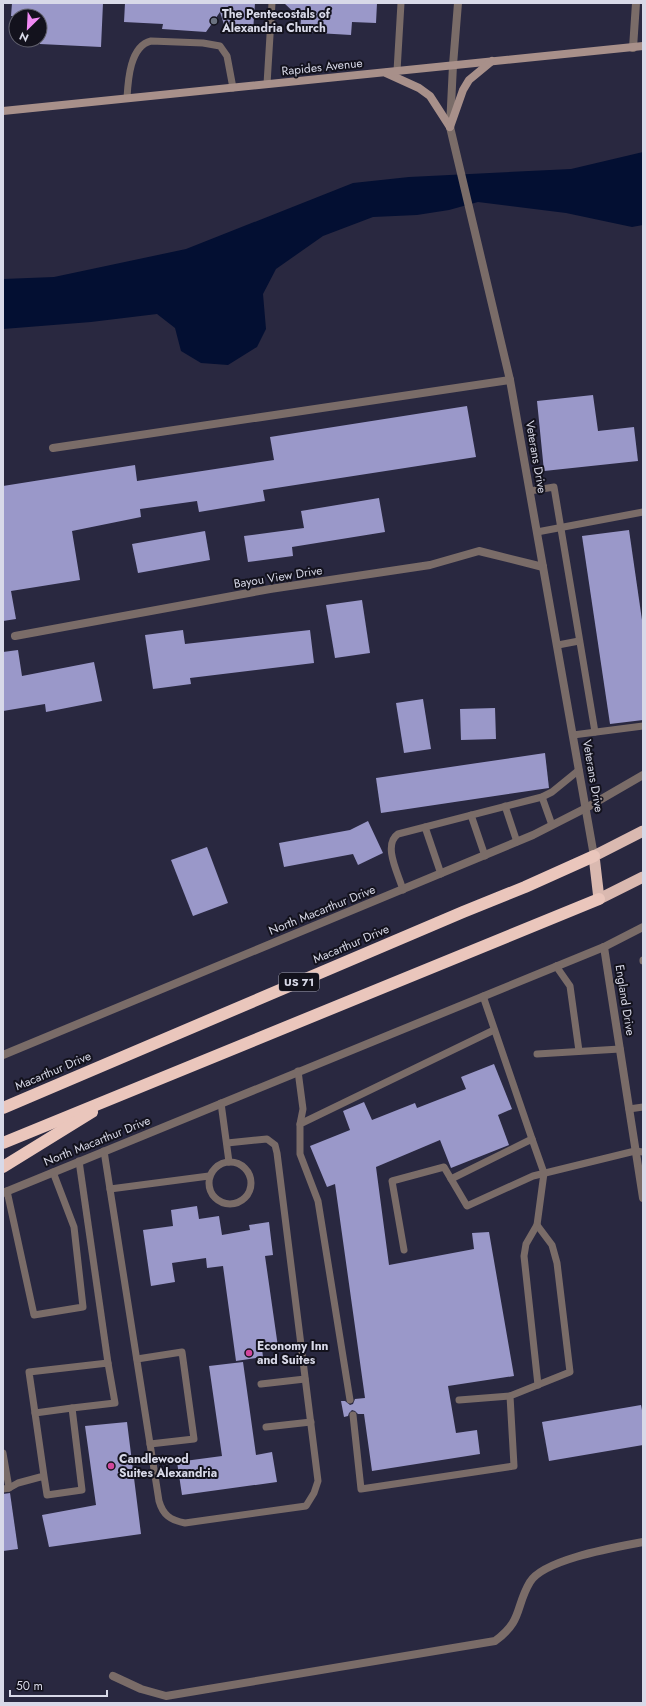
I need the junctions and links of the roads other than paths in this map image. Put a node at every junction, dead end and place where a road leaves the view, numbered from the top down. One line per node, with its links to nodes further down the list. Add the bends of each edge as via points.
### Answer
1 (272, 3): 11 (lane)
2 (401, 3): 9 (lane)
3 (458, 3): 8 (street, Veterans Drive)
4 (636, 3): 6 (street)
5 (643, 46): 6 (main road, Rapides Avenue)
6 (633, 48): 7 (main road, Rapides Avenue)
7 (492, 61): 8 (main road, Rapides Avenue); 15 (main road, via 469,80)
8 (453, 65): 9 (main road, Rapides Avenue); 15 (street, Veterans Drive)
9 (397, 71): 10 (main road, Rapides Avenue)
10 (386, 72): 11 (main road, Rapides Avenue); 15 (main road, via 430,96)
11 (267, 84): 12 (main road, Rapides Avenue)
12 (233, 88): 13 (main road, Rapides Avenue); 13 (lane, via 227,56 220,46 151,41 138,49 129,78)
13 (127, 98): 14 (main road, Rapides Avenue)
14 (3, 111)
15 (450, 127): 16 (street, Veterans Drive)
16 (510, 380): 17 (street); 18 (street, Veterans Drive)
17 (53, 448)
18 (530, 491): 20 (lane, via 554,487); 21 (street, Veterans Drive)
19 (643, 512): 20 (lane)
20 (561, 528): 21 (lane); 24 (lane)
21 (537, 532): 22 (street, Veterans Drive)
22 (543, 567): 23 (street, Bayou View Drive, via 479,551 430,564); 25 (street, Veterans Drive)
23 (15, 636)
24 (579, 641): 25 (lane); 27 (lane)
25 (558, 646): 28 (street, Veterans Drive)
26 (643, 726): 27 (lane)
27 (595, 732): 28 (lane)
28 (573, 735): 29 (street, Veterans Drive)
29 (579, 770): 31 (lane); 33 (street, Veterans Drive)
30 (643, 775): 33 (street, North Macarthur Drive)
31 (542, 797): 32 (lane); 35 (lane)
32 (505, 806): 34 (lane); 38 (lane)
33 (586, 808): 35 (street, North Macarthur Drive); 40 (street, Veterans Drive)
34 (471, 815): 36 (lane); 39 (lane)
35 (552, 825): 38 (street, North Macarthur Drive)
36 (425, 827): 41 (lane); 43 (lane, via 398,834 391,842)
37 (643, 832): 40 (highway, Macarthur Drive / US 71)
38 (517, 842): 39 (street, North Macarthur Drive)
39 (485, 856): 41 (street, North Macarthur Drive)
40 (594, 856): 44 (highway); 58 (highway, Macarthur Drive / US 71, via 525,888)
41 (441, 874): 43 (street, North Macarthur Drive)
42 (643, 877): 44 (highway)
43 (403, 890): 53 (street, North Macarthur Drive)
44 (599, 899): 55 (highway)
45 (643, 927): 46 (street, North Macarthur Drive)
46 (604, 947): 47 (street, North Macarthur Drive); 50 (street, England Drive)
47 (556, 966): 48 (street, North Macarthur Drive); 51 (lane, via 570,986)
48 (483, 996): 49 (lane); 54 (street, North Macarthur Drive)
49 (494, 1030): 60 (lane); 61 (lane)
50 (620, 1049): 51 (lane); 59 (street, England Drive)
51 (579, 1051): 52 (lane)
52 (537, 1054)
53 (3, 1055)
54 (298, 1071): 56 (street, North Macarthur Drive); 60 (lane, via 303,1109)
55 (122, 1094): 62 (highway); 68 (highway)
56 (221, 1103): 63 (lane); 64 (street, North Macarthur Drive)
57 (643, 1107): 59 (lane)
58 (3, 1108)
59 (629, 1109): 65 (street, England Drive)
60 (300, 1124): 84 (lane, via 300,1154 318,1201)
61 (532, 1139): 70 (lane); 72 (lane)
62 (3, 1143)
63 (227, 1143): 67 (lane); 80 (lane, via 267,1139 275,1145)
64 (104, 1151): 66 (street, North Macarthur Drive); 73 (lane)
65 (639, 1151): 70 (lane); 75 (street, England Drive)
66 (79, 1161): 69 (street, North Macarthur Drive); 79 (lane)
67 (229, 1162): 71 (lane, via 217,1166); 71 (lane, via 243,1166 250,1179 251,1186 244,1199 230,1204 217,1200 210,1189)
68 (3, 1167)
69 (53, 1172): 74 (street, North Macarthur Drive); 74 (lane, via 74,1227 83,1307 34,1315)
70 (544, 1173): 72 (lane, via 467,1206); 76 (lane)
71 (210, 1176): 73 (lane)
72 (451, 1179): 77 (lane, via 444,1167 392,1181)
73 (110, 1189): 78 (lane)
74 (5, 1192)
75 (643, 1198)
76 (537, 1225): 82 (lane, via 526,1244 524,1256); 82 (lane, via 552,1244 557,1264 570,1372)
77 (404, 1250)
78 (137, 1359): 91 (lane); 91 (lane, via 182,1352 194,1439)
79 (108, 1363): 86 (lane, via 115,1403); 87 (lane, via 29,1372)
80 (305, 1379): 81 (lane); 89 (lane)
81 (260, 1384)
82 (538, 1385): 83 (lane)
83 (510, 1396): 85 (lane); 88 (lane, via 514,1466 361,1490)
84 (350, 1400)
85 (459, 1400)
86 (72, 1408): 87 (lane); 93 (lane, via 82,1490 46,1494)
87 (35, 1413): 93 (lane)
88 (353, 1415)
89 (311, 1422): 90 (lane); 91 (lane, via 318,1482 306,1506 207,1520 185,1523 174,1521 162,1513)
90 (266, 1427)
91 (150, 1444)
92 (3, 1455): 94 (lane)
93 (44, 1476): 94 (lane)
94 (6, 1489)
95 (643, 1542): 96 (street, via 564,1560 540,1572 530,1580 516,1619 507,1632 495,1641 166,1696 141,1689)
96 (113, 1676)

